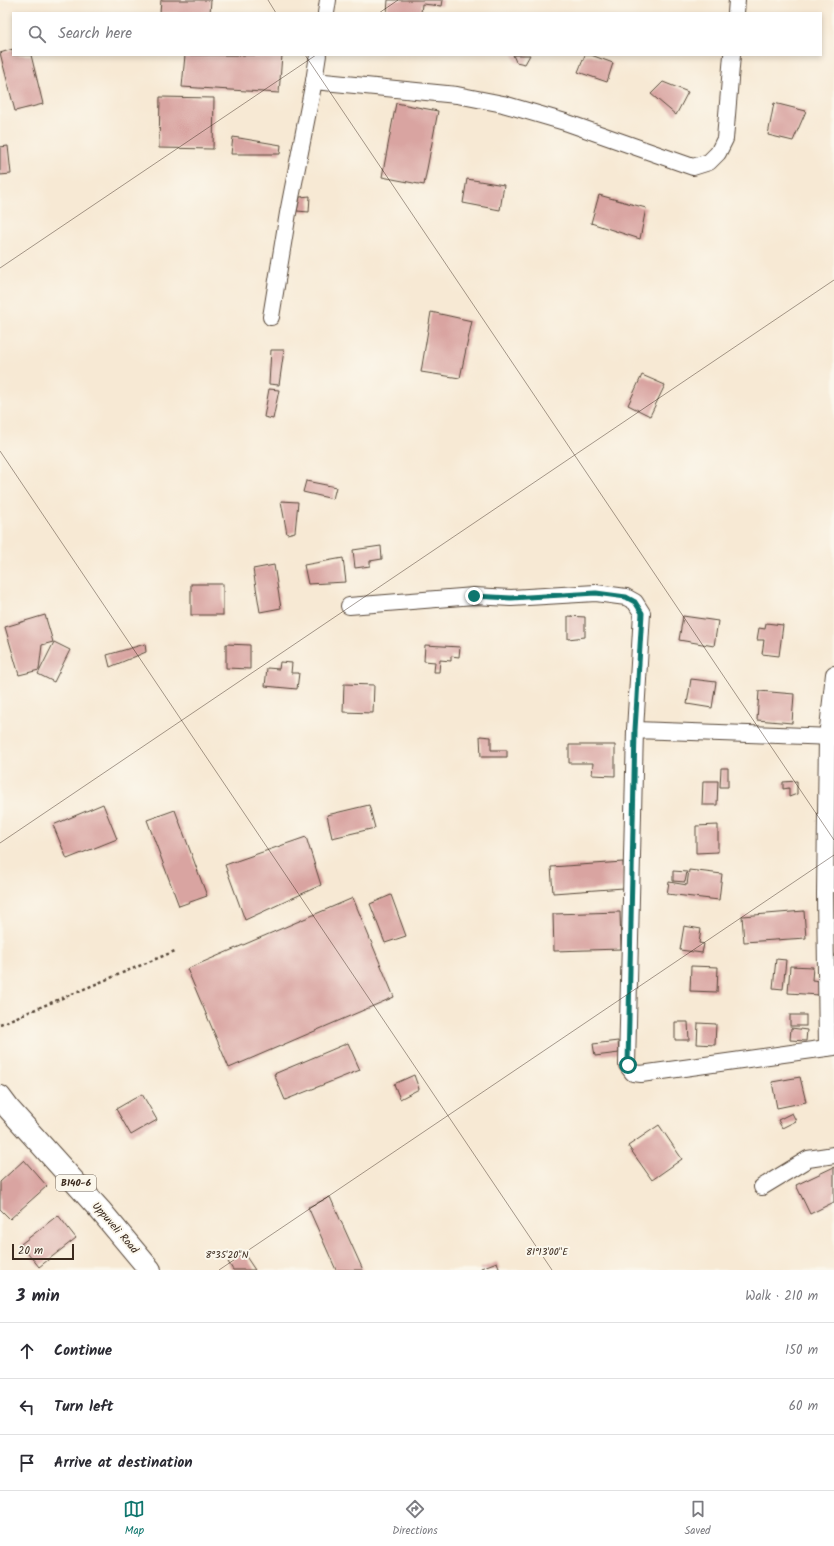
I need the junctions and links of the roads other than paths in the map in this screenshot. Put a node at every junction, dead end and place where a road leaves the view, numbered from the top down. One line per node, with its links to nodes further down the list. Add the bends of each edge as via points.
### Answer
1 (328, 0): 3 (street)
2 (737, 0): 4 (street)
3 (326, 12)
4 (736, 12)
5 (318, 56): 7 (street)
6 (732, 56): 7 (street, via 725,139 718,153 709,162 693,167 565,122 503,104 457,95)
7 (314, 81): 8 (street, via 288,213)
8 (271, 318)
9 (349, 606): 11 (street, via 474,596 511,598 596,593 626,597 635,602 642,613)
10 (834, 674): 12 (street)
11 (635, 730): 12 (street); 13 (street, via 628,1065 633,1073 641,1074)
12 (830, 737): 13 (street, via 825,894)
13 (830, 1048)
14 (0, 1097): 17 (main road, Uppuveli Road / B140-6)
15 (834, 1156): 16 (street, via 808,1159)
16 (762, 1188)
17 (150, 1270)

